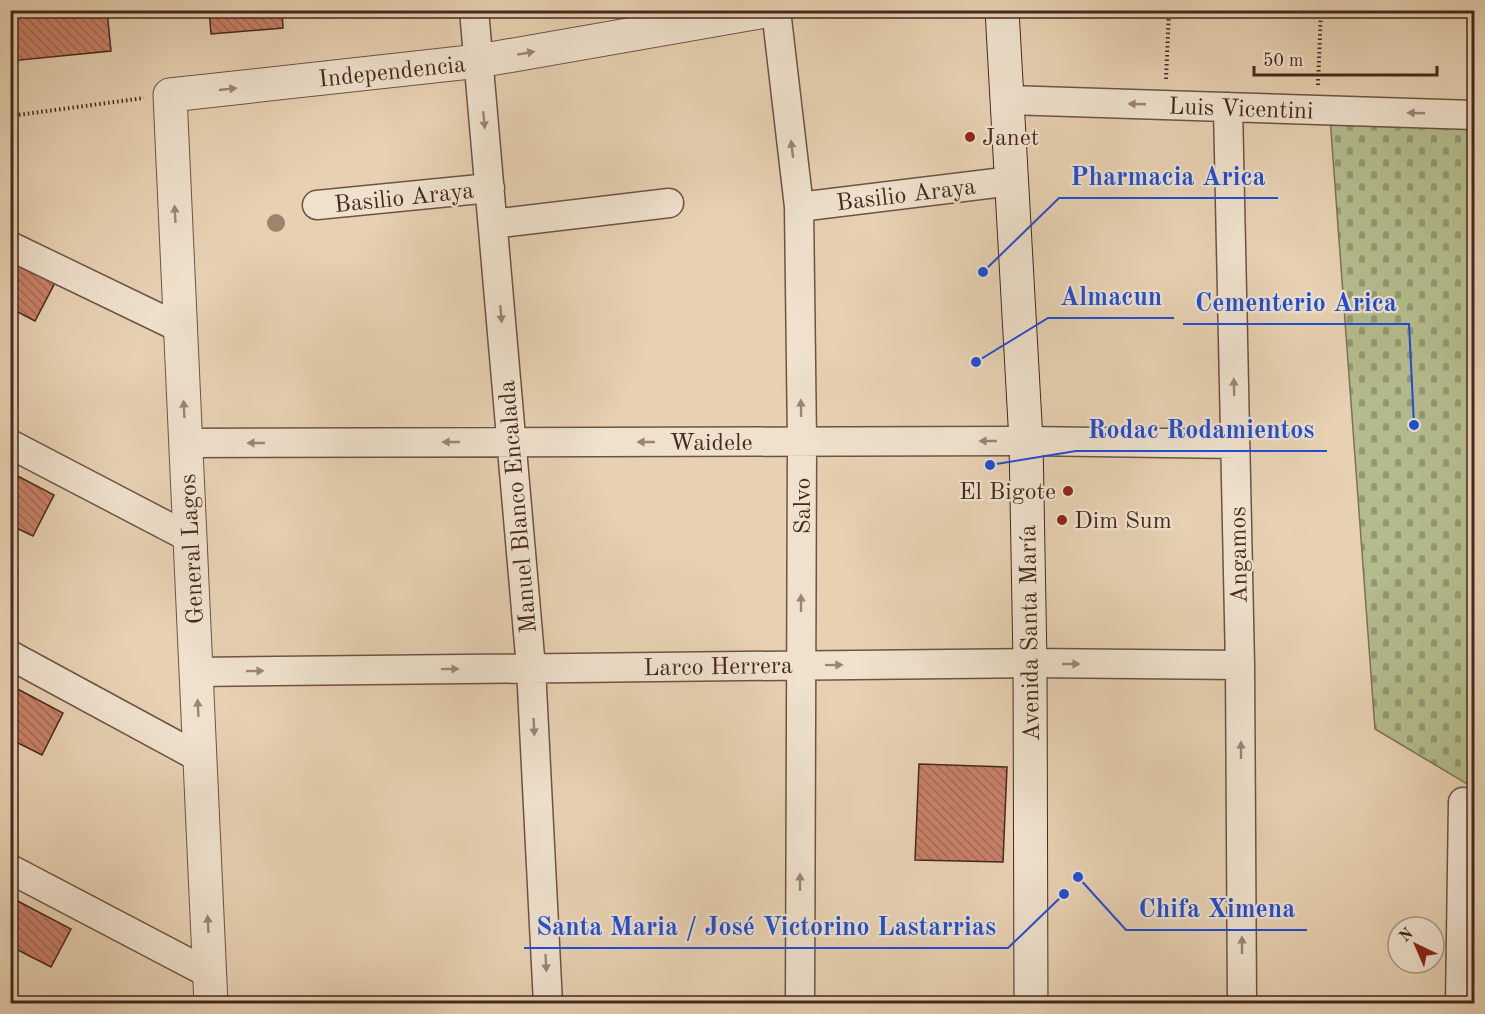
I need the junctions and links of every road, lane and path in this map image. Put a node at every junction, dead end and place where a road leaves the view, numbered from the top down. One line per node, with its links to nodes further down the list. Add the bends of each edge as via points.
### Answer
1 (474, 10): 8 (street, Manuel Blanco Encalada)
2 (771, 10): 8 (street, Independencia, one-way to 2)
3 (776, 10): 20 (street, Salvo, one-way to 3)
4 (1002, 10): 10 (street, Avenida Santa María)
5 (1169, 10): 11 (path)
6 (1321, 10): 13 (path)
7 (1474, 10): 14 (path)
8 (479, 62): 9 (street, Independencia, one-way to 8); 17 (street, Manuel Blanco Encalada, one-way to 17)
9 (170, 95): 15 (path); 23 (street, General Lagos, one-way to 9)
10 (1008, 100): 11 (street, Luis Vicentini, one-way to 10); 16 (street, Avenida Santa María)
11 (1165, 105): 12 (street, Luis Vicentini)
12 (1228, 107): 13 (street, Luis Vicentini); 29 (street, Angamos, one-way to 12)
13 (1317, 110): 14 (street, Luis Vicentini, one-way to 13)
14 (1471, 115)
15 (10, 116)
16 (1012, 181): 20 (street, Basilio Araya); 25 (street, Avenida Santa María)
17 (490, 188): 19 (street, Basilio Araya); 21 (street, Manuel Blanco Encalada)
18 (669, 203): 21 (street, Basilio Araya)
19 (317, 205)
20 (799, 207): 24 (street, Salvo, one-way to 20)
21 (493, 224): 26 (street, Manuel Blanco Encalada, one-way to 26)
22 (10, 246): 23 (street)
23 (180, 328): 27 (street, General Lagos, one-way to 23)
24 (802, 441): 25 (street, Waidele, one-way to 24); 26 (street, Waidele, one-way to 26); 34 (street, Salvo, one-way to 24)
25 (1026, 441): 29 (street, Waidele); 32 (street, Avenida Santa María)
26 (511, 442): 27 (street, Waidele, one-way to 27); 35 (street, Manuel Blanco Encalada)
27 (186, 443): 30 (street, General Lagos)
28 (10, 444): 30 (street)
29 (1235, 444): 33 (street, Angamos)
30 (190, 538): 36 (street, General Lagos)
31 (10, 655): 37 (street)
32 (1030, 663): 33 (street, Larco Herrera, one-way to 33); 34 (street, Larco Herrera, one-way to 32); 43 (street, Avenida Santa María)
33 (1240, 665): 44 (street, Angamos, one-way to 33)
34 (801, 666): 35 (street, Larco Herrera); 42 (street, Salvo, one-way to 34)
35 (531, 668): 36 (street, Larco Herrera, one-way to 35); 41 (street, Manuel Blanco Encalada, one-way to 41)
36 (196, 672): 37 (street, General Lagos, one-way to 36)
37 (200, 758): 40 (street, General Lagos, one-way to 37)
38 (1463, 802): 45 (street)
39 (10, 869): 40 (street)
40 (211, 989)
41 (548, 1004)
42 (800, 1004)
43 (1031, 1004)
44 (1242, 1004)
45 (1460, 1004)

